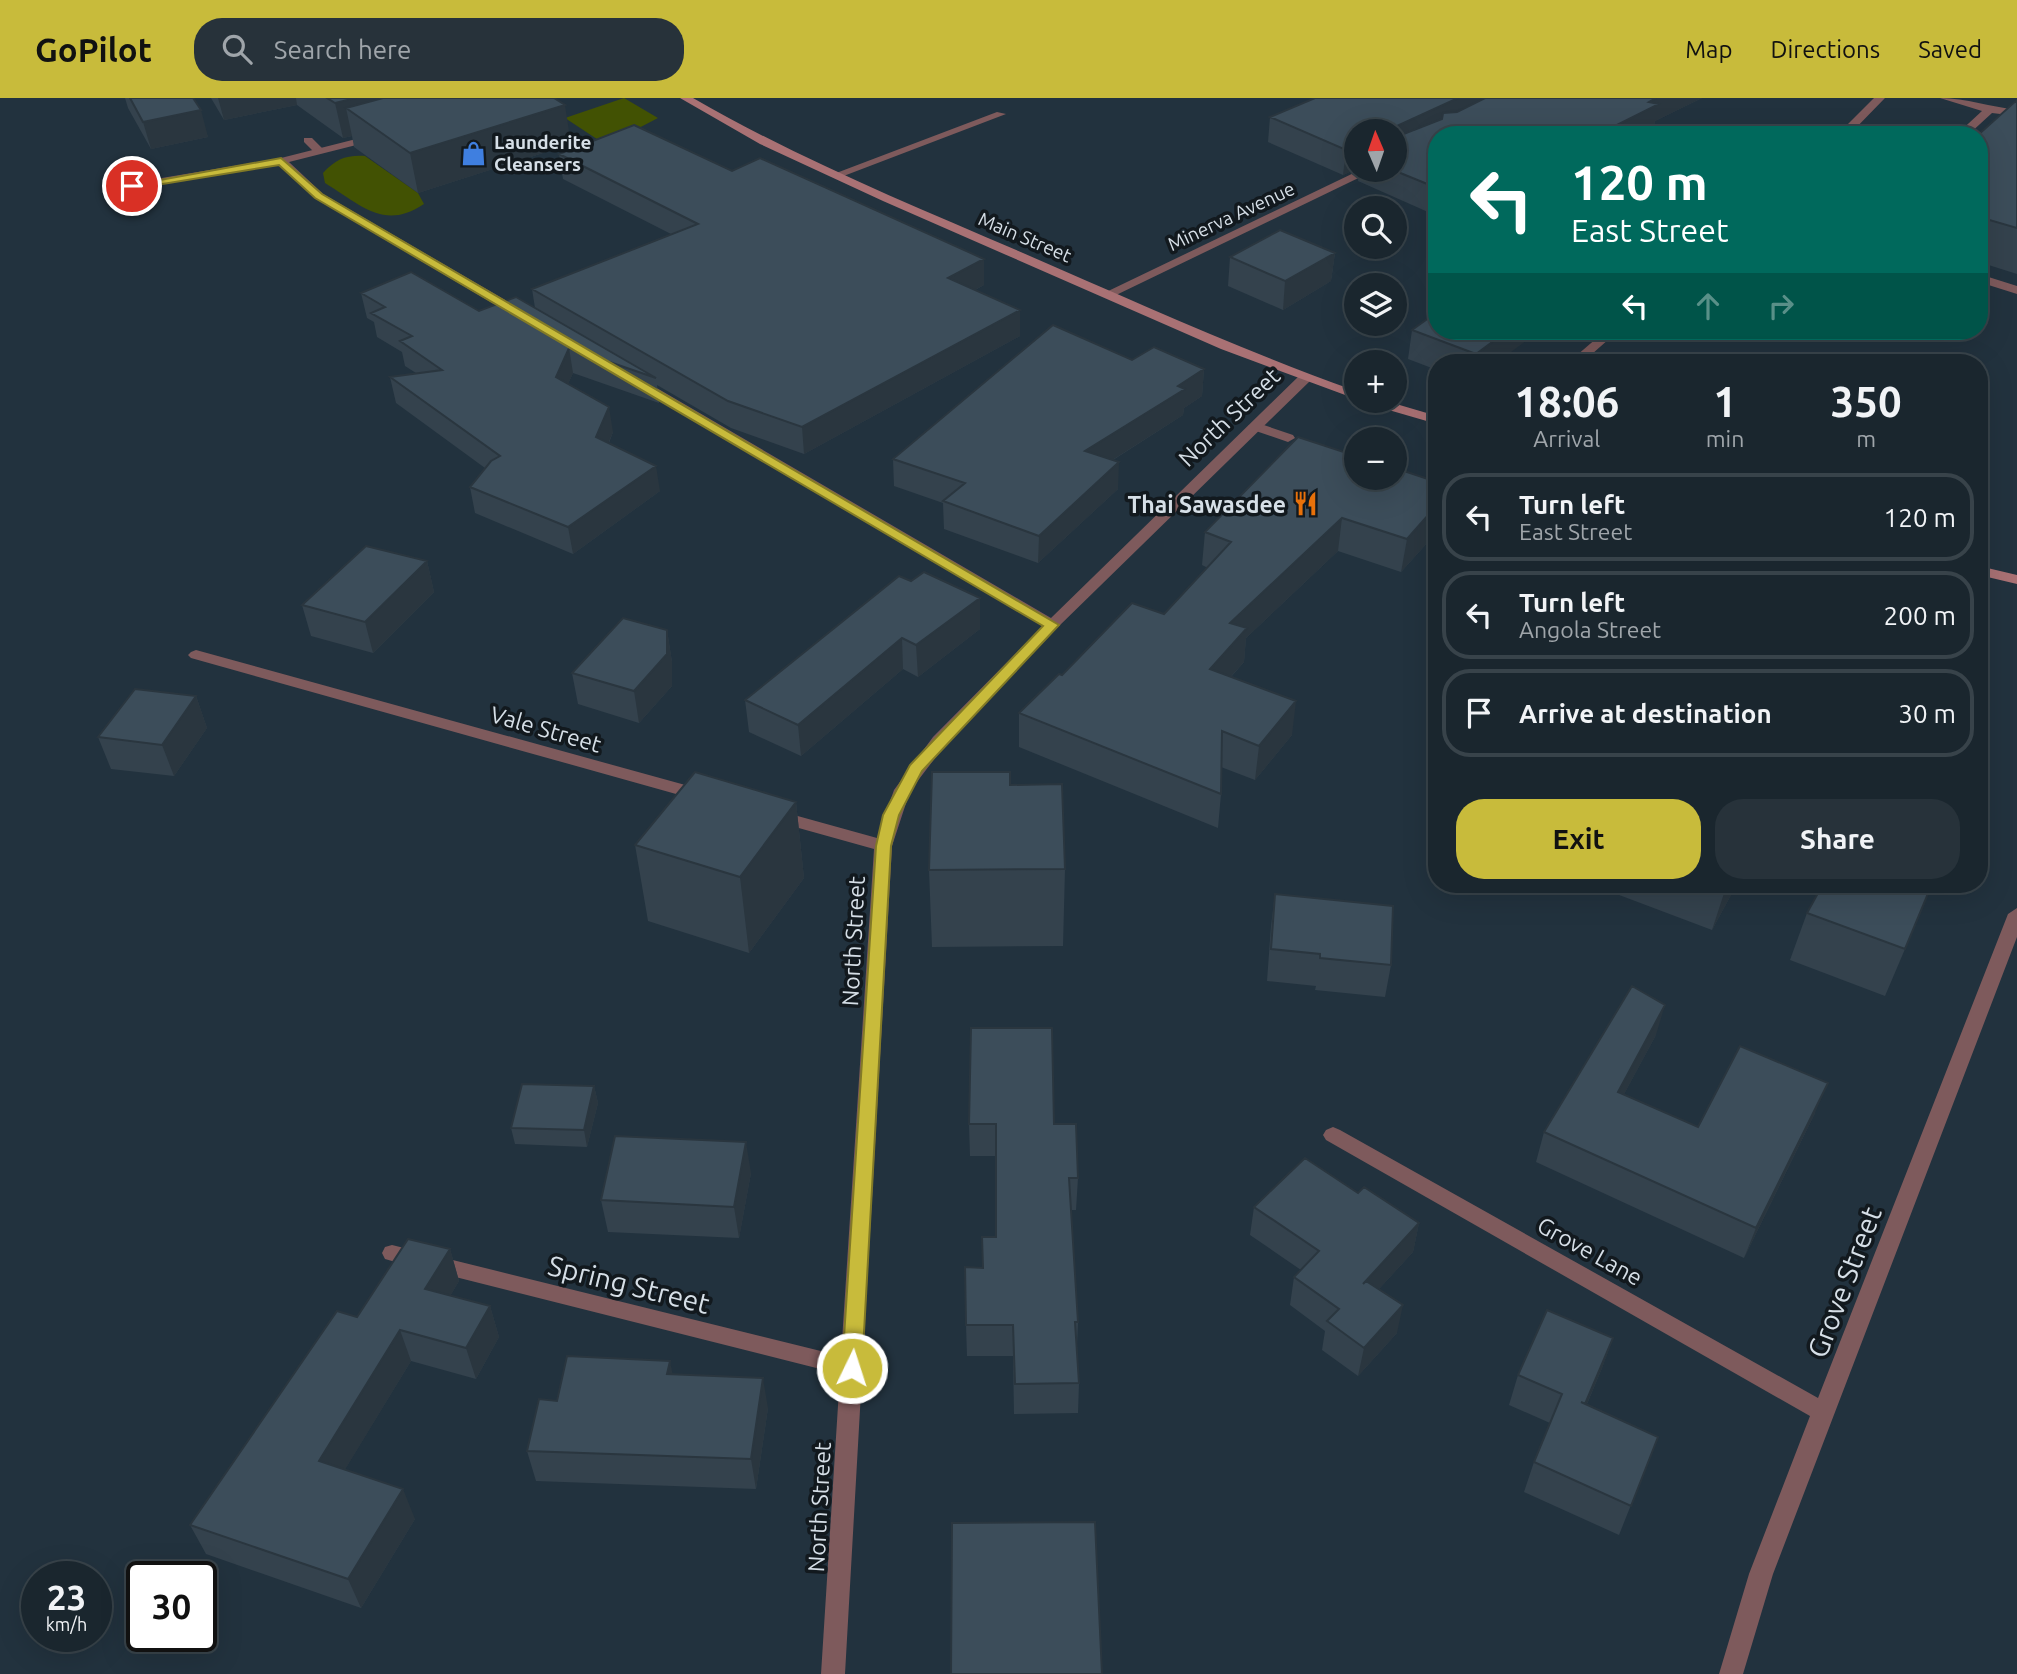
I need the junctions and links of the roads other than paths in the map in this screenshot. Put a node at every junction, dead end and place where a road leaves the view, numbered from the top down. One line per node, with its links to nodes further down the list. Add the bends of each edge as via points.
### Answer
1 (685, 98): 13 (main road, Main Street)
2 (1880, 98): 7 (street)
3 (1945, 98): 4 (street)
4 (1990, 110): 5 (street); 8 (street)
5 (2017, 113)
6 (1000, 114): 13 (street)
7 (1851, 126)
8 (1971, 126)
9 (392, 133): 11 (street)
10 (308, 140): 11 (street)
11 (319, 151): 12 (street)
12 (281, 161): 15 (street); 19 (street, via 318,196)
13 (837, 175): 18 (main road, Main Street)
14 (1344, 182): 18 (street, Minerva Avenue)
15 (132, 186)
16 (1988, 281): 17 (street)
17 (2017, 290)
18 (1108, 294): 23 (main road, Main Street)
19 (531, 320)
20 (1601, 340): 21 (street)
21 (1585, 354)
22 (630, 378): 31 (street)
23 (1305, 378): 24 (main road, Main Street); 27 (street, North Street)
24 (1344, 391)
25 (1407, 411): 26 (main road)
26 (1428, 417)
27 (1255, 426): 28 (street); 31 (street, North Street)
28 (1288, 438)
29 (1988, 572): 30 (main road)
30 (2017, 580)
31 (1052, 625): 35 (street, North Street, via 916,769 891,815)
32 (196, 655): 33 (street, Vale Street)
33 (712, 798)
34 (765, 813): 35 (street)
35 (883, 846): 39 (street, North Street)
36 (2017, 914): 40 (street, Grove Street)
37 (1333, 1135): 40 (street, Grove Lane)
38 (392, 1253): 39 (street, Spring Street)
39 (852, 1368): 41 (street, North Street)
40 (1823, 1412): 42 (street, Grove Street)
41 (833, 1674)
42 (1731, 1674)

